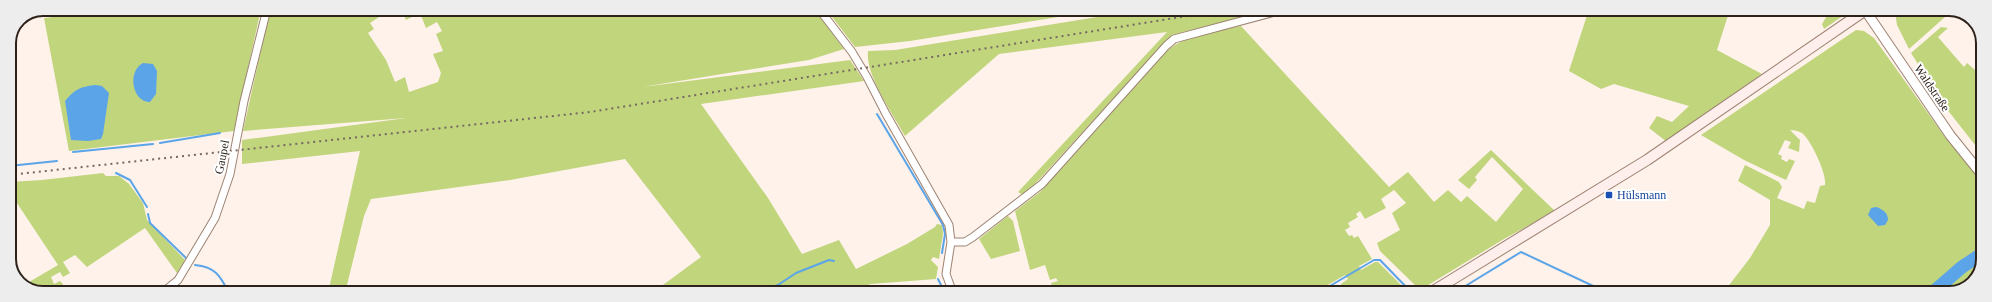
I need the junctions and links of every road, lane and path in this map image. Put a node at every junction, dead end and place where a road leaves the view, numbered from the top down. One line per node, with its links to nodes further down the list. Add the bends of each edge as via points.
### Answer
1 (265, 16): 8 (street, Gaupel, via 244,101 230,174 215,218 178,280)
2 (825, 16): 7 (street, via 852,52 942,211 949,225)
3 (1260, 16): 7 (street, via 1174,39 1042,184 973,237 965,242)
4 (1857, 16): 10 (main road, via 1647,160)
5 (1870, 16): 6 (street, Waldstraße, via 1950,135)
6 (1976, 167)
7 (951, 242): 9 (street, via 946,274)
8 (171, 286)
9 (950, 286)
10 (1441, 286)

